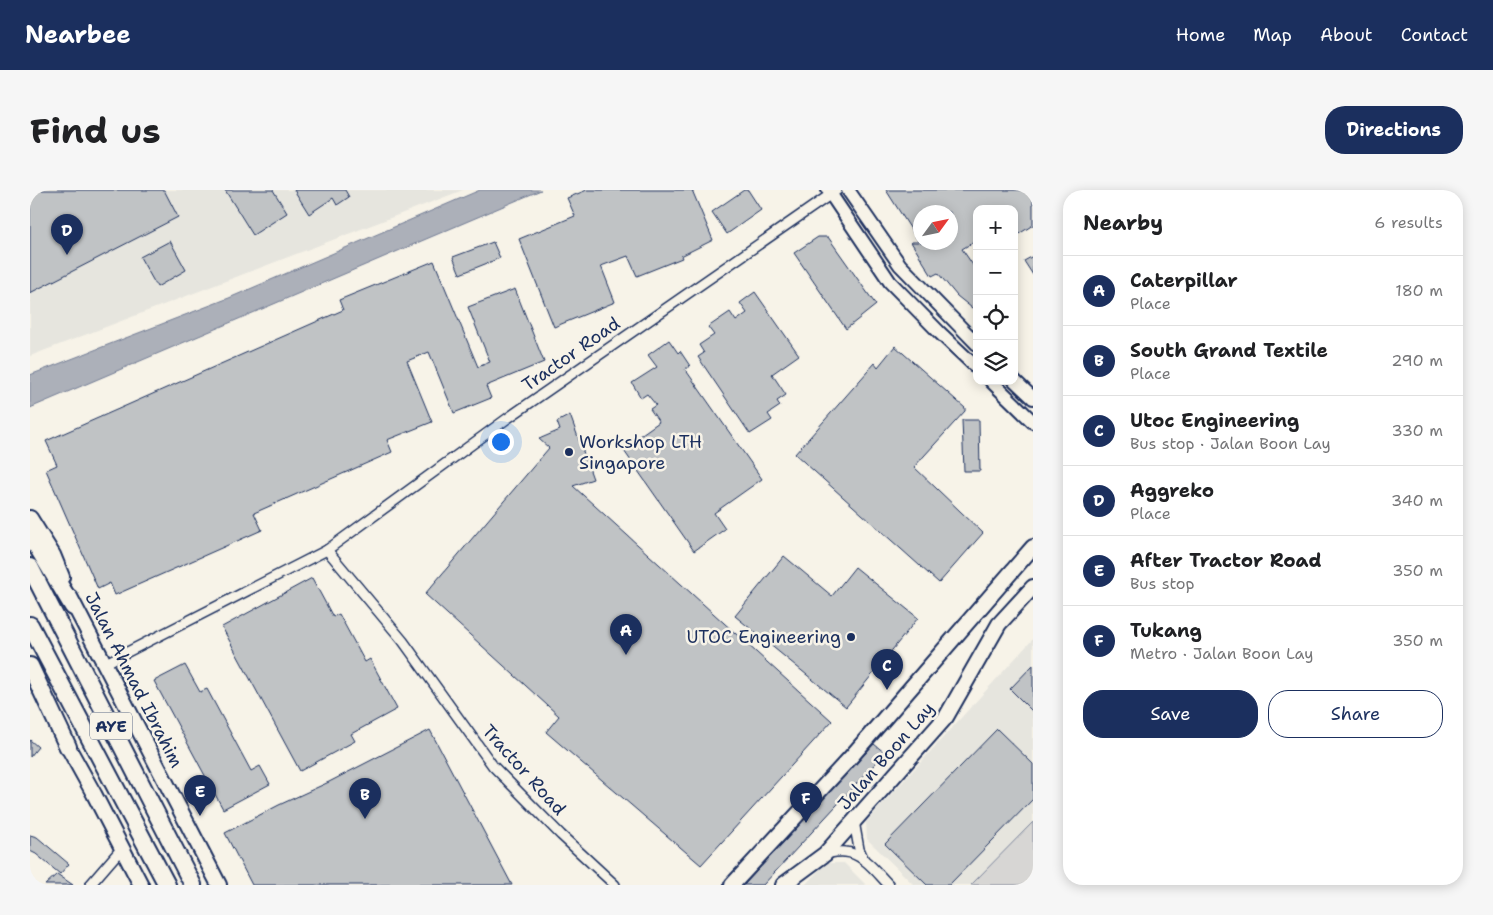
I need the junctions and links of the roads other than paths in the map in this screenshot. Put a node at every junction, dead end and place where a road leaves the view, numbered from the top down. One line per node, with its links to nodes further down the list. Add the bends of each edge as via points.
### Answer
1 (848, 190): 3 (main road, via 900,265)
2 (832, 191): 4 (main road, via 890,282); 12 (street, Tractor Road, via 508,418)
3 (973, 340)
4 (973, 364)
5 (1018, 384): 7 (main road)
6 (995, 385): 8 (main road)
7 (1033, 398)
8 (1033, 422)
9 (30, 518): 15 (main road, Jalan Ahmad Ibrahim, via 53,555)
10 (30, 535): 15 (highway)
11 (1033, 547): 31 (main road, Jalan Boon Lay, via 850,758)
12 (327, 550): 17 (street, Tractor Road); 30 (street, Tractor Road, via 403,642 493,766)
13 (30, 567): 28 (highway, AYE)
14 (1033, 587): 21 (main road, Jalan Boon Lay, via 999,624 946,717)
15 (73, 606): 17 (main road, Jalan Ahmad Ibrahim)
16 (30, 625): 27 (highway, AYE)
17 (104, 664): 29 (main road, Jalan Ahmad Ibrahim)
18 (30, 666): 20 (highway)
19 (30, 677): 20 (main road)
20 (68, 747): 22 (main road)
21 (854, 821): 23 (main road, Jalan Boon Lay); 24 (street)
22 (122, 848): 25 (street); 26 (main road)
23 (825, 854): 24 (street, via 850,853); 32 (main road, Jalan Boon Lay)
24 (864, 860): 33 (street)
25 (96, 883)
26 (141, 885)
27 (167, 885)
28 (193, 885)
29 (219, 885)
30 (615, 885)
31 (732, 885)
32 (783, 885)
33 (889, 885)

